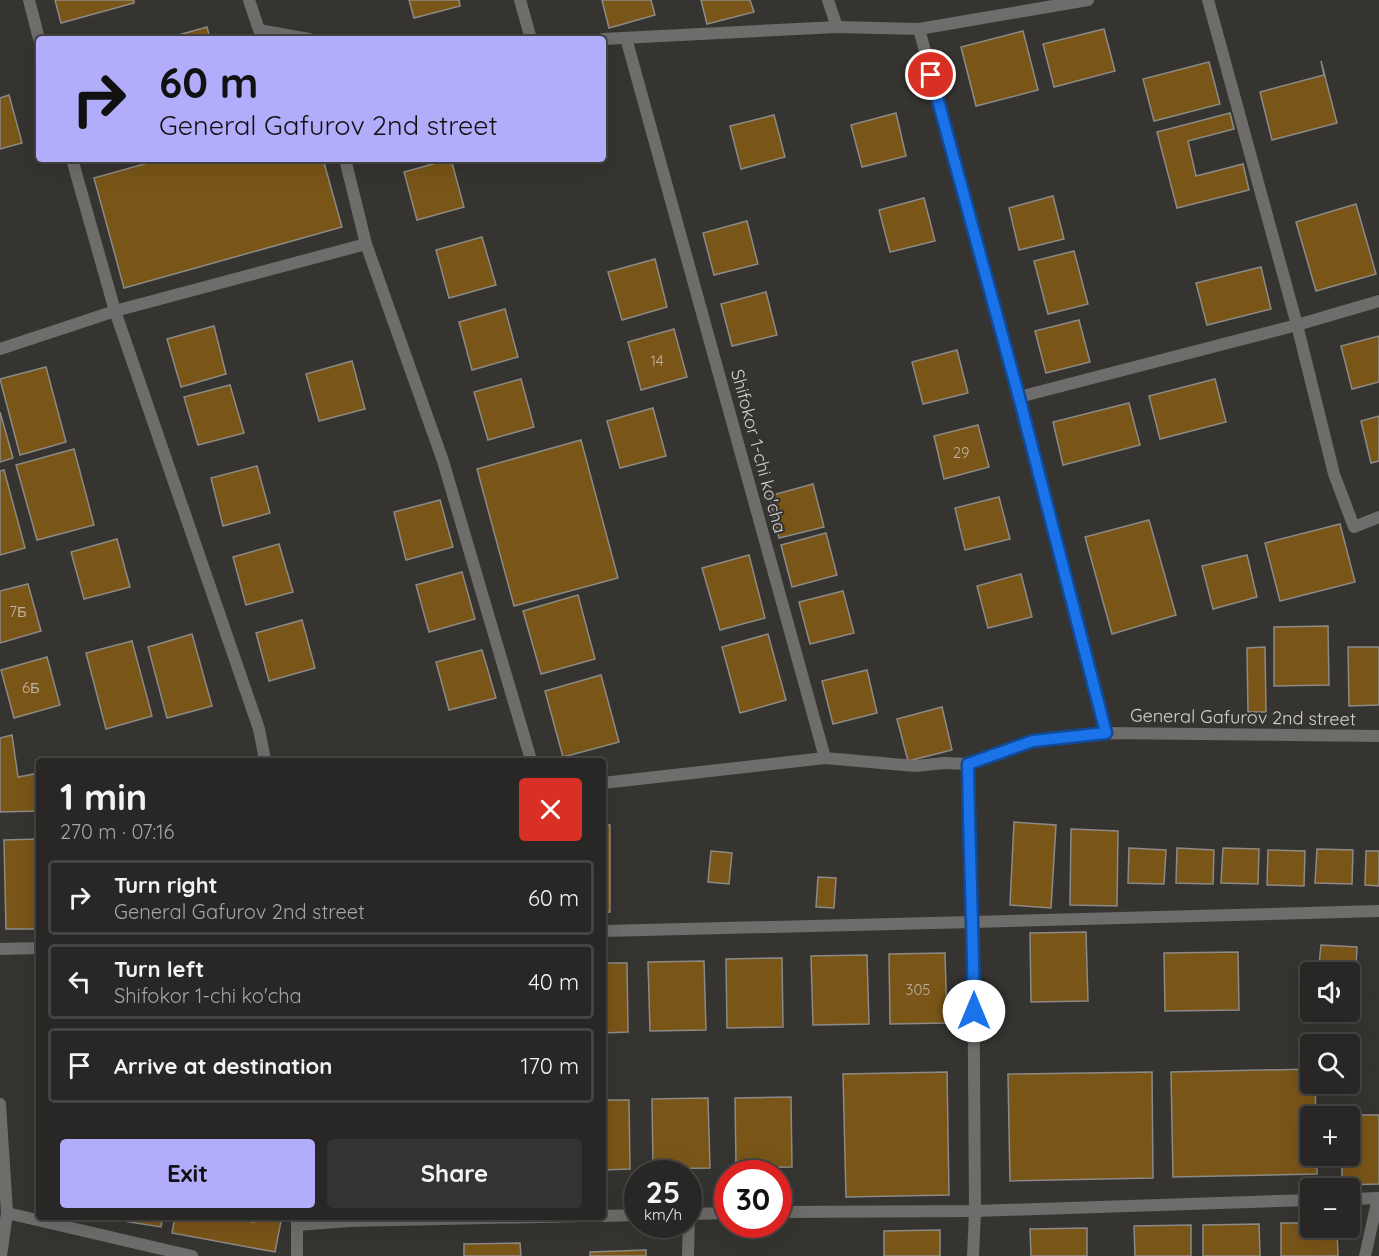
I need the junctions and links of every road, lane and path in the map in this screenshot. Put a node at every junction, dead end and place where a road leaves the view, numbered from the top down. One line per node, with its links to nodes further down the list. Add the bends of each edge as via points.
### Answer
1 (29, 0): 9 (street)
2 (249, 0): 10 (street, via 259,30)
3 (520, 0): 11 (street)
4 (828, 0): 7 (street)
5 (1088, 0): 8 (street)
6 (1208, 0): 19 (street)
7 (837, 27): 8 (street); 12 (street)
8 (919, 28): 21 (street)
9 (38, 36)
10 (292, 36)
11 (530, 36)
12 (626, 38): 13 (street); 27 (street, Shifokor 1-chi ko'cha)
13 (606, 39)
14 (73, 162): 18 (street)
15 (346, 162): 16 (street)
16 (366, 244): 18 (street); 26 (street, via 443,461)
17 (1379, 301): 19 (street)
18 (115, 311): 20 (street); 25 (street, via 259,729)
19 (1297, 325): 21 (street); 22 (street, via 1334,474 1354,527)
20 (0, 349)
21 (1019, 397): 23 (street)
22 (1379, 517)
23 (1106, 733): 24 (street, General Gafurov 2nd street); 28 (street, General Gafurov 2nd street, via 1033,741)
24 (1379, 736)
25 (265, 758)
26 (530, 758)
27 (825, 758): 28 (street, via 915,766); 29 (street)
28 (968, 764): 31 (street)
29 (606, 783)
30 (1379, 911): 31 (street)
31 (973, 922): 32 (street); 39 (street)
32 (606, 931)
33 (36, 948): 34 (street)
34 (0, 949)
35 (0, 1104): 41 (street)
36 (1378, 1198): 37 (street); 54 (street)
37 (1360, 1199)
38 (1300, 1200): 39 (street)
39 (975, 1211): 40 (street); 53 (street)
40 (792, 1212)
41 (7, 1213): 44 (street); 49 (street)
42 (624, 1215): 43 (street)
43 (606, 1216)
44 (36, 1220)
45 (37, 1220): 50 (street)
46 (397, 1220): 47 (street)
47 (297, 1221): 51 (street)
48 (688, 1238): 52 (street)
49 (1, 1256)
50 (192, 1256)
51 (297, 1256)
52 (688, 1256)
53 (973, 1256)
54 (1365, 1256)

